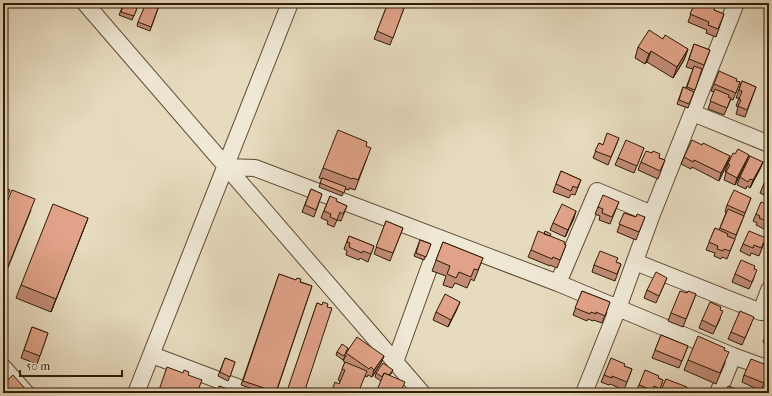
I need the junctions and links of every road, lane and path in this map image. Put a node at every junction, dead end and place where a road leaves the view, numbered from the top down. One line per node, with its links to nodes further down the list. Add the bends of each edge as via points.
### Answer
1 (85, 3): 6 (street)
2 (290, 3): 6 (street)
3 (736, 3): 4 (street)
4 (693, 113): 5 (street); 7 (street)
5 (769, 144)
6 (226, 167): 8 (street, via 255,168); 13 (street); 15 (street)
7 (652, 214): 9 (street); 10 (street, via 597,191)
8 (440, 238): 10 (street); 15 (street)
9 (635, 262): 11 (street, via 761,312); 12 (street)
10 (558, 283): 12 (street)
11 (769, 290)
12 (618, 308): 14 (street); 22 (street)
13 (152, 355): 19 (street); 20 (street)
14 (733, 356): 16 (street); 23 (street)
15 (395, 362): 21 (street)
16 (769, 369)
17 (5, 375): 18 (street)
18 (26, 393)
19 (136, 393)
20 (253, 393)
21 (422, 393)
22 (584, 393)
23 (718, 393)

